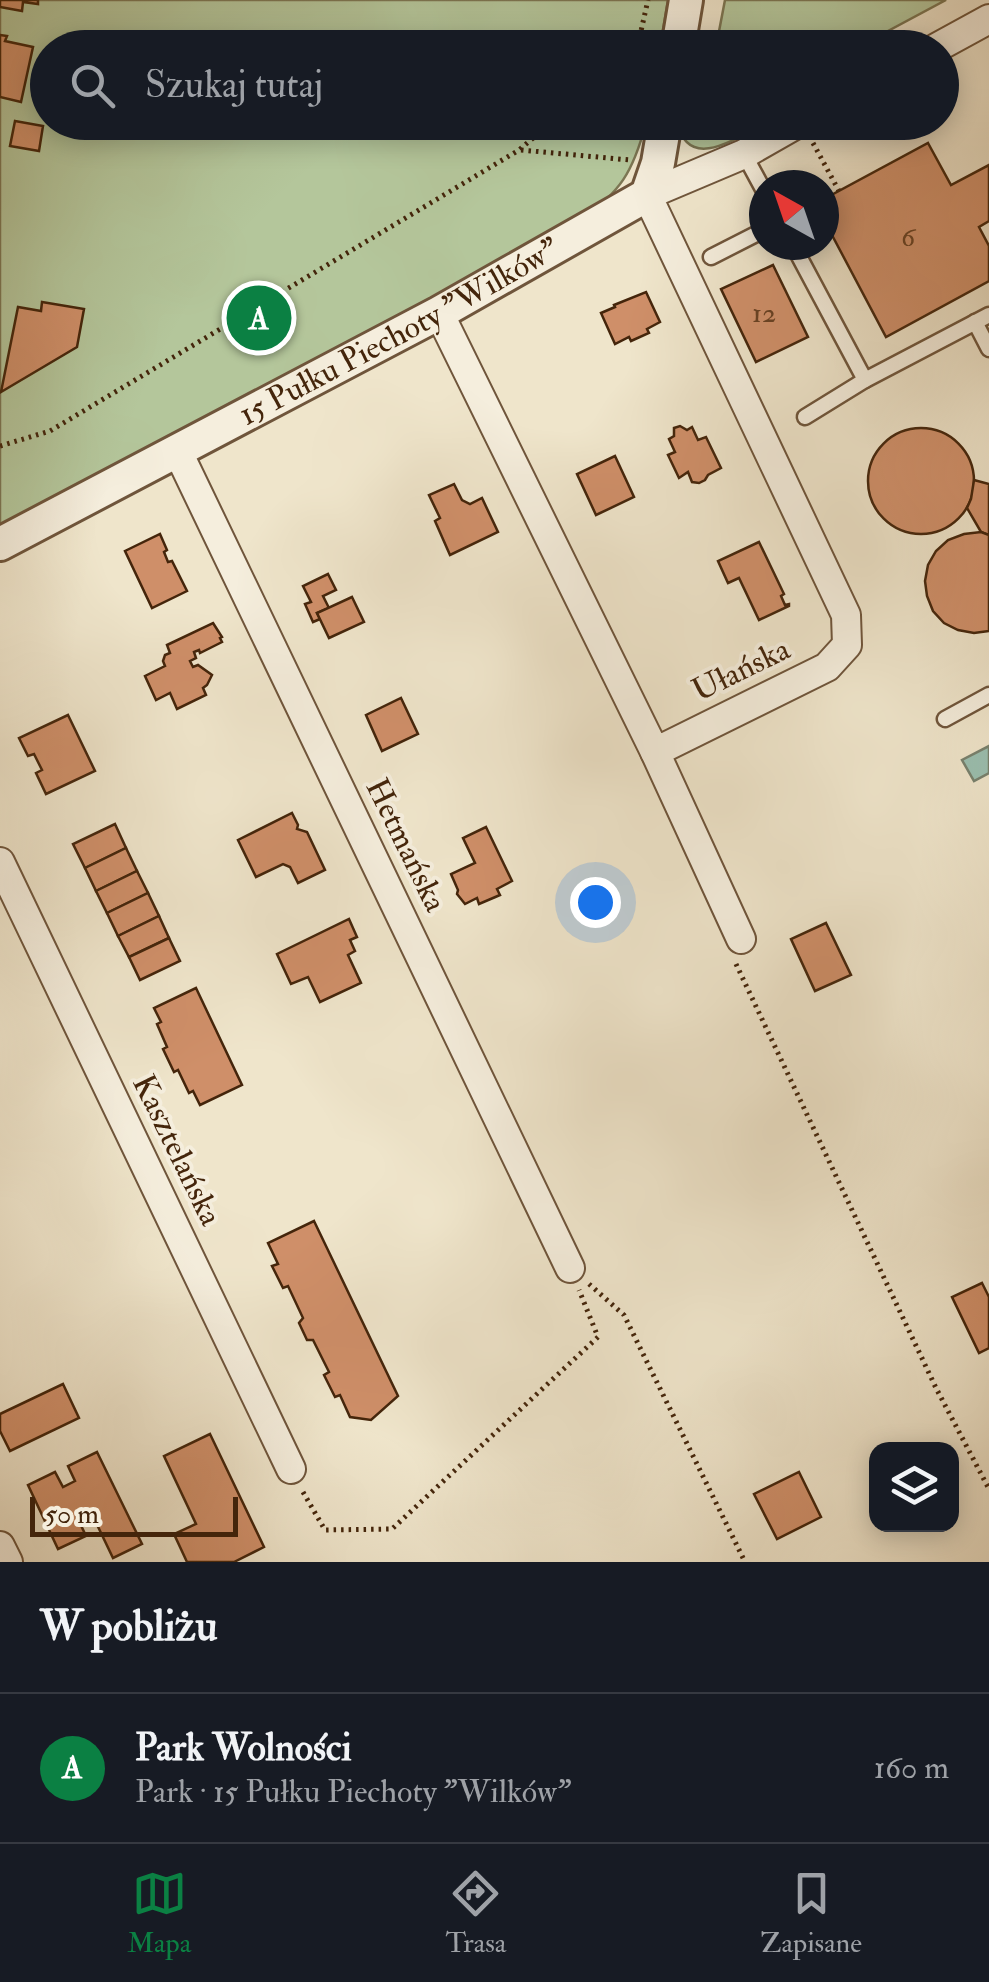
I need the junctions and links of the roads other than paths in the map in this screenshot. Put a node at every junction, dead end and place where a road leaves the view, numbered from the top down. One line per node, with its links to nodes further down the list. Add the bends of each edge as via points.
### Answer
1 (686, 0): 3 (street)
2 (989, 19): 4 (street)
3 (681, 30)
4 (959, 35)
5 (662, 140): 9 (street)
6 (780, 140): 7 (street, 15 Pułku Piechoty "Wilków")
7 (744, 154): 8 (lane); 9 (street, 15 Pułku Piechoty "Wilków")
8 (753, 170)
9 (647, 195): 13 (street, 15 Pułku Piechoty "Wilków"); 22 (street, Ułańska, via 846,614 847,645 827,667)
10 (749, 238): 11 (lane)
11 (711, 257)
12 (801, 260): 16 (lane)
13 (439, 313): 18 (street, 15 Pułku Piechoty "Wilków"); 22 (street)
14 (982, 318): 15 (lane); 16 (lane)
15 (989, 348)
16 (865, 380): 17 (lane)
17 (804, 417)
18 (178, 452): 19 (street, 15 Pułku Piechoty "Wilków"); 25 (street, Hetmańska)
19 (0, 544)
20 (989, 695): 21 (lane)
21 (946, 719)
22 (656, 752): 24 (street)
23 (0, 862): 26 (street, Kasztelańska)
24 (737, 948)
25 (570, 1268)
26 (291, 1469)
27 (0, 1546): 28 (street)
28 (8, 1562)

